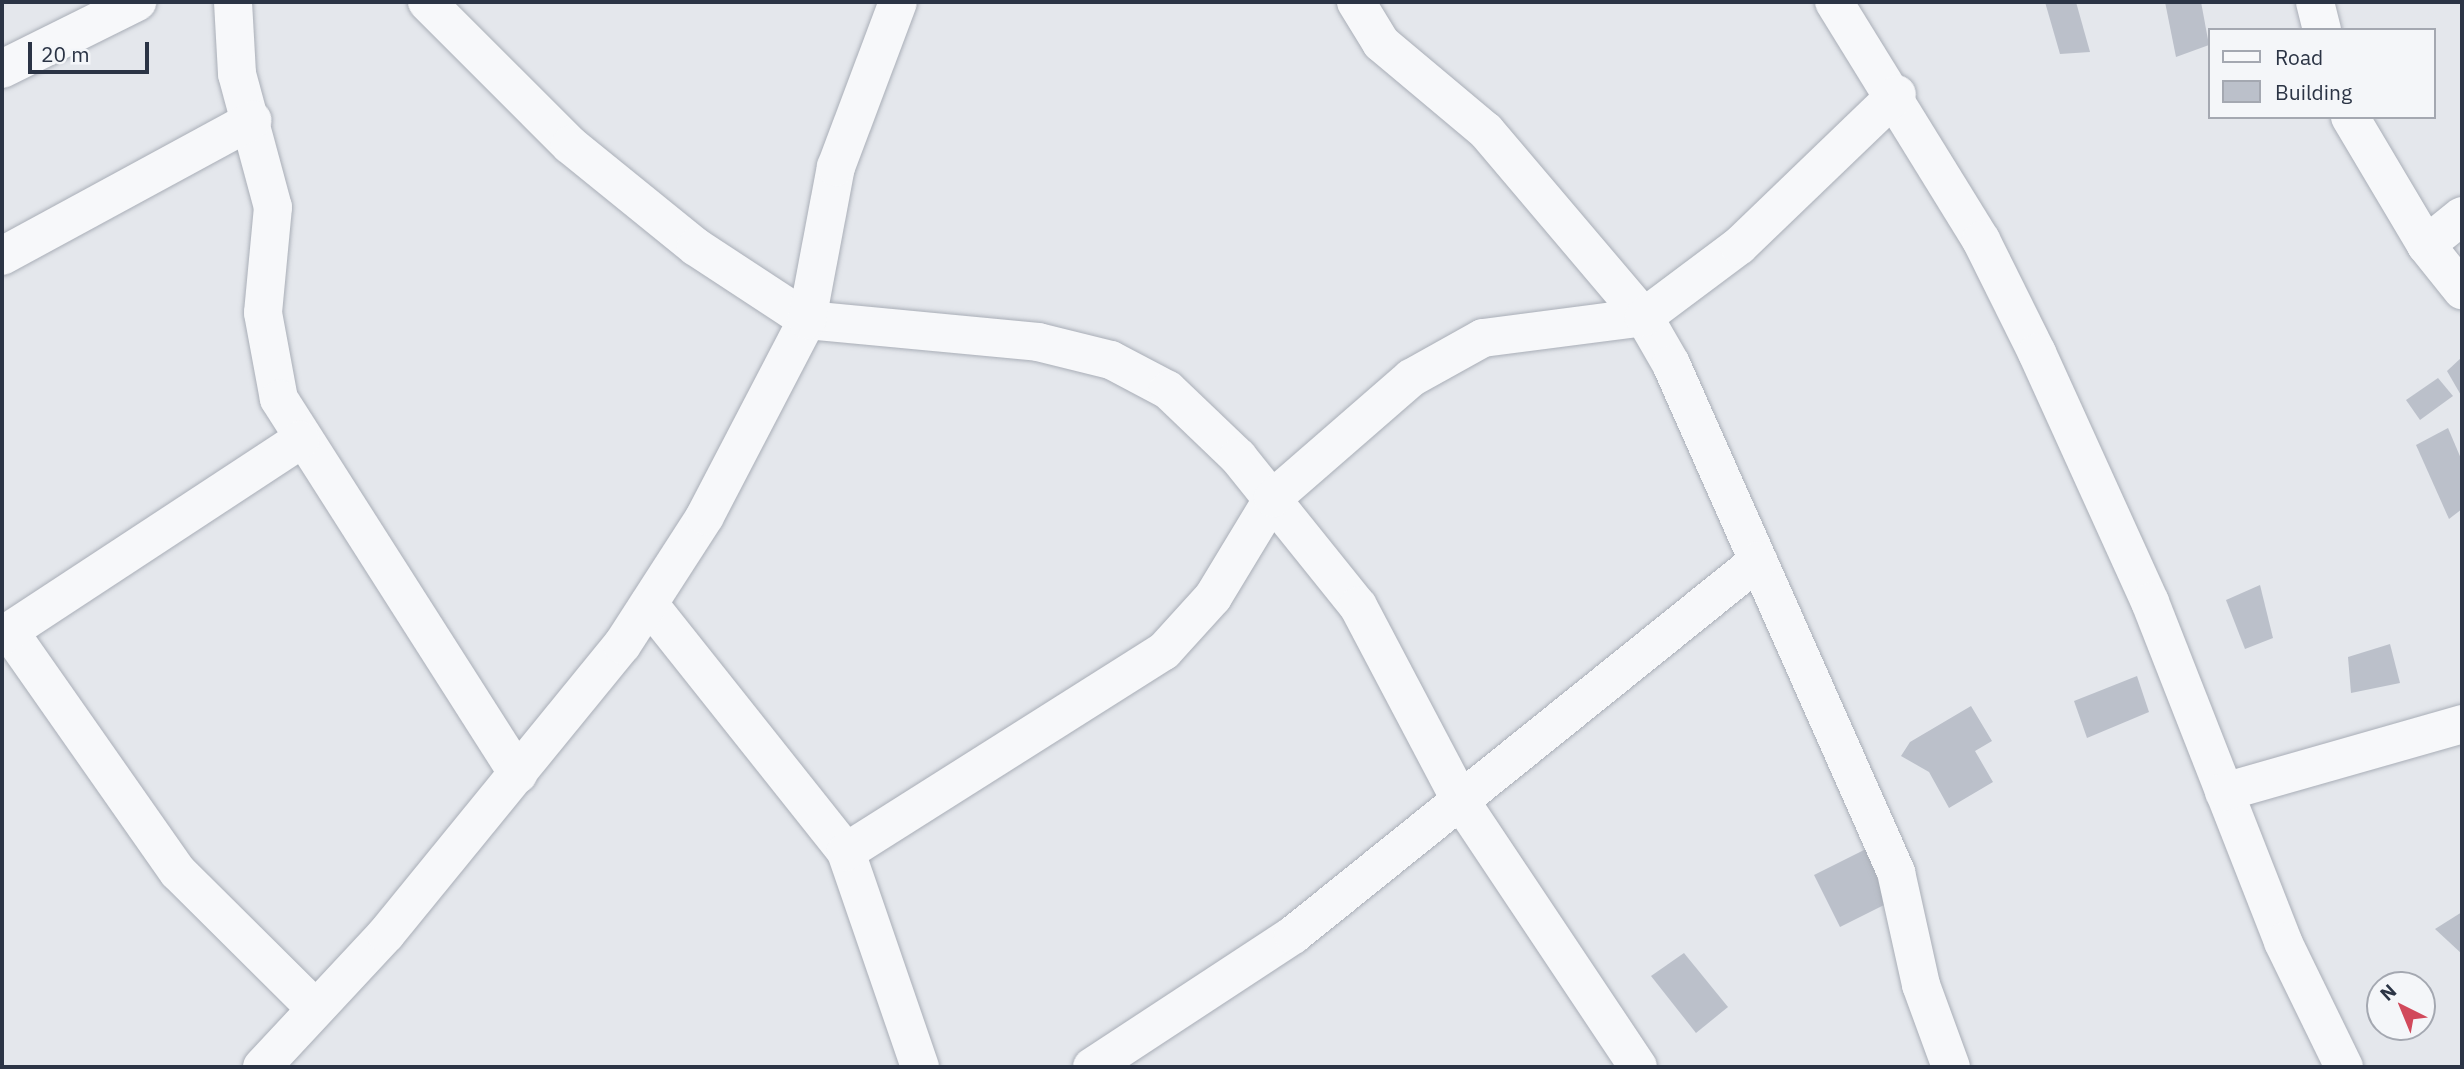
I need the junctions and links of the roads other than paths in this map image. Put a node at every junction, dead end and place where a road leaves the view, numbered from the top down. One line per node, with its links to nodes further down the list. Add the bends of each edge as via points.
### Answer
1 (137, 2): 9 (street)
2 (233, 2): 12 (street, via 237,74)
3 (427, 2): 18 (street, via 570,145 696,247)
4 (898, 2): 18 (street, via 836,167)
5 (1356, 2): 17 (street, via 1381,43 1486,131)
6 (1834, 2): 10 (street)
7 (2315, 2): 8 (street)
8 (2322, 28)
9 (2, 69)
10 (1896, 94): 17 (street, via 1739,246); 26 (street, via 2037,353 2150,602)
11 (2351, 119): 14 (street)
12 (251, 120): 15 (street); 19 (street, via 273,207 263,313 267,358)
13 (2462, 216): 14 (street)
14 (2426, 245): 16 (street)
15 (2, 256)
16 (2462, 290)
17 (1644, 317): 20 (street, via 1483,338 1447,355 1411,378); 21 (street, via 1671,364)
18 (807, 320): 20 (street, via 1038,342 1111,360 1168,390); 22 (street, via 705,516)
19 (300, 440): 23 (street); 25 (street)
20 (1273, 498): 27 (street, via 1358,606); 28 (street, via 1213,597 1164,651)
21 (1758, 561): 27 (street); 35 (street, via 1896,872 1921,985)
22 (649, 604): 25 (street); 28 (street)
23 (5, 634): 29 (street, via 178,872)
24 (2462, 724): 26 (street)
25 (518, 774): 29 (street)
26 (2224, 792): 36 (street, via 2283,942)
27 (1462, 803): 30 (street); 34 (street)
28 (846, 852): 32 (street)
29 (316, 1009): 31 (street)
30 (1133, 1057): 33 (street)
31 (262, 1067)
32 (920, 1067)
33 (1092, 1067)
34 (1638, 1067)
35 (1951, 1067)
36 (2344, 1067)

